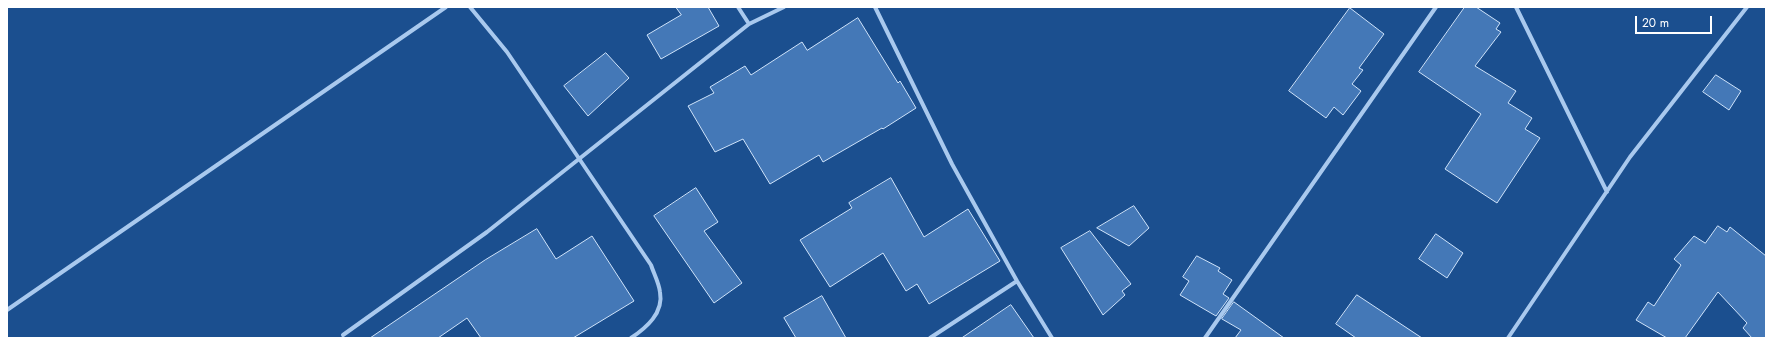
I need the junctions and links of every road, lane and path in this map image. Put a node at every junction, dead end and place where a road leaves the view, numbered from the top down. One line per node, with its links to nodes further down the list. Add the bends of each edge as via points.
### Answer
1 (446, 7): 13 (street)
2 (470, 7): 10 (street, via 507,52)
3 (738, 7): 9 (street)
4 (784, 7): 9 (street)
5 (875, 7): 12 (street, via 952,164)
6 (1436, 7): 18 (street)
7 (1516, 7): 11 (street)
8 (1747, 7): 11 (street, via 1630,157)
9 (748, 24): 10 (street)
10 (580, 157): 14 (street, via 488,232); 15 (street, via 651,265 661,294 657,313 645,328)
11 (1607, 192): 19 (street)
12 (1017, 281): 16 (street); 17 (street)
13 (7, 310)
14 (343, 335)
15 (631, 338)
16 (930, 338)
17 (1052, 338)
18 (1205, 338)
19 (1508, 338)

